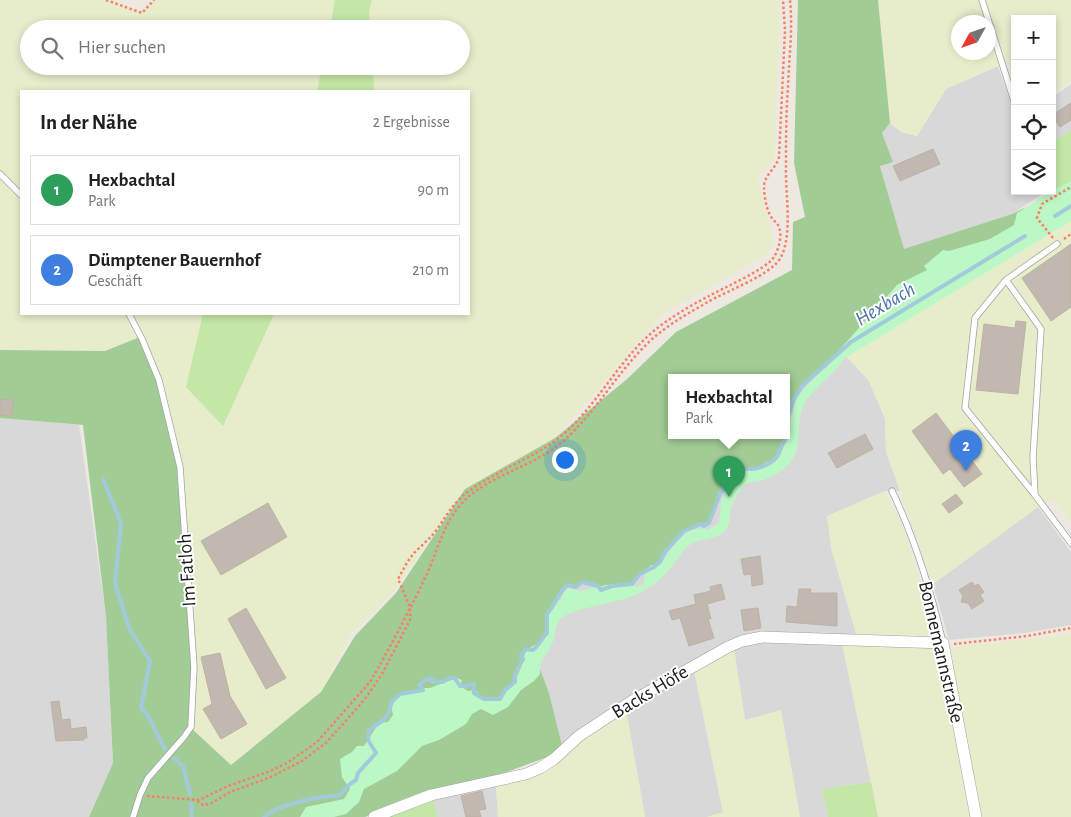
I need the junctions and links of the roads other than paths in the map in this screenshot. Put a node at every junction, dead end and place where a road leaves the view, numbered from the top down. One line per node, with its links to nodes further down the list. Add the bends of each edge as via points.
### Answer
1 (982, 0): 2 (lane)
2 (1011, 91)
3 (0, 174): 4 (lane)
4 (20, 194)
5 (1057, 244): 6 (lane)
6 (1006, 280): 9 (lane, via 1041,329 1033,458); 9 (lane, via 975,318 965,408)
7 (129, 315): 12 (lane, Im Fatloh, via 158,380 180,467 194,666 191,727 148,778)
8 (892, 491): 11 (lane, Bonnemannstraße, via 904,517)
9 (1035, 495): 10 (lane)
10 (1071, 543)
11 (943, 643): 13 (street, Backs Höfe, via 762,637 742,641 632,700 579,736 540,768 431,795); 14 (street, Bonnemannstraße)
12 (133, 817)
13 (374, 817)
14 (976, 817)

